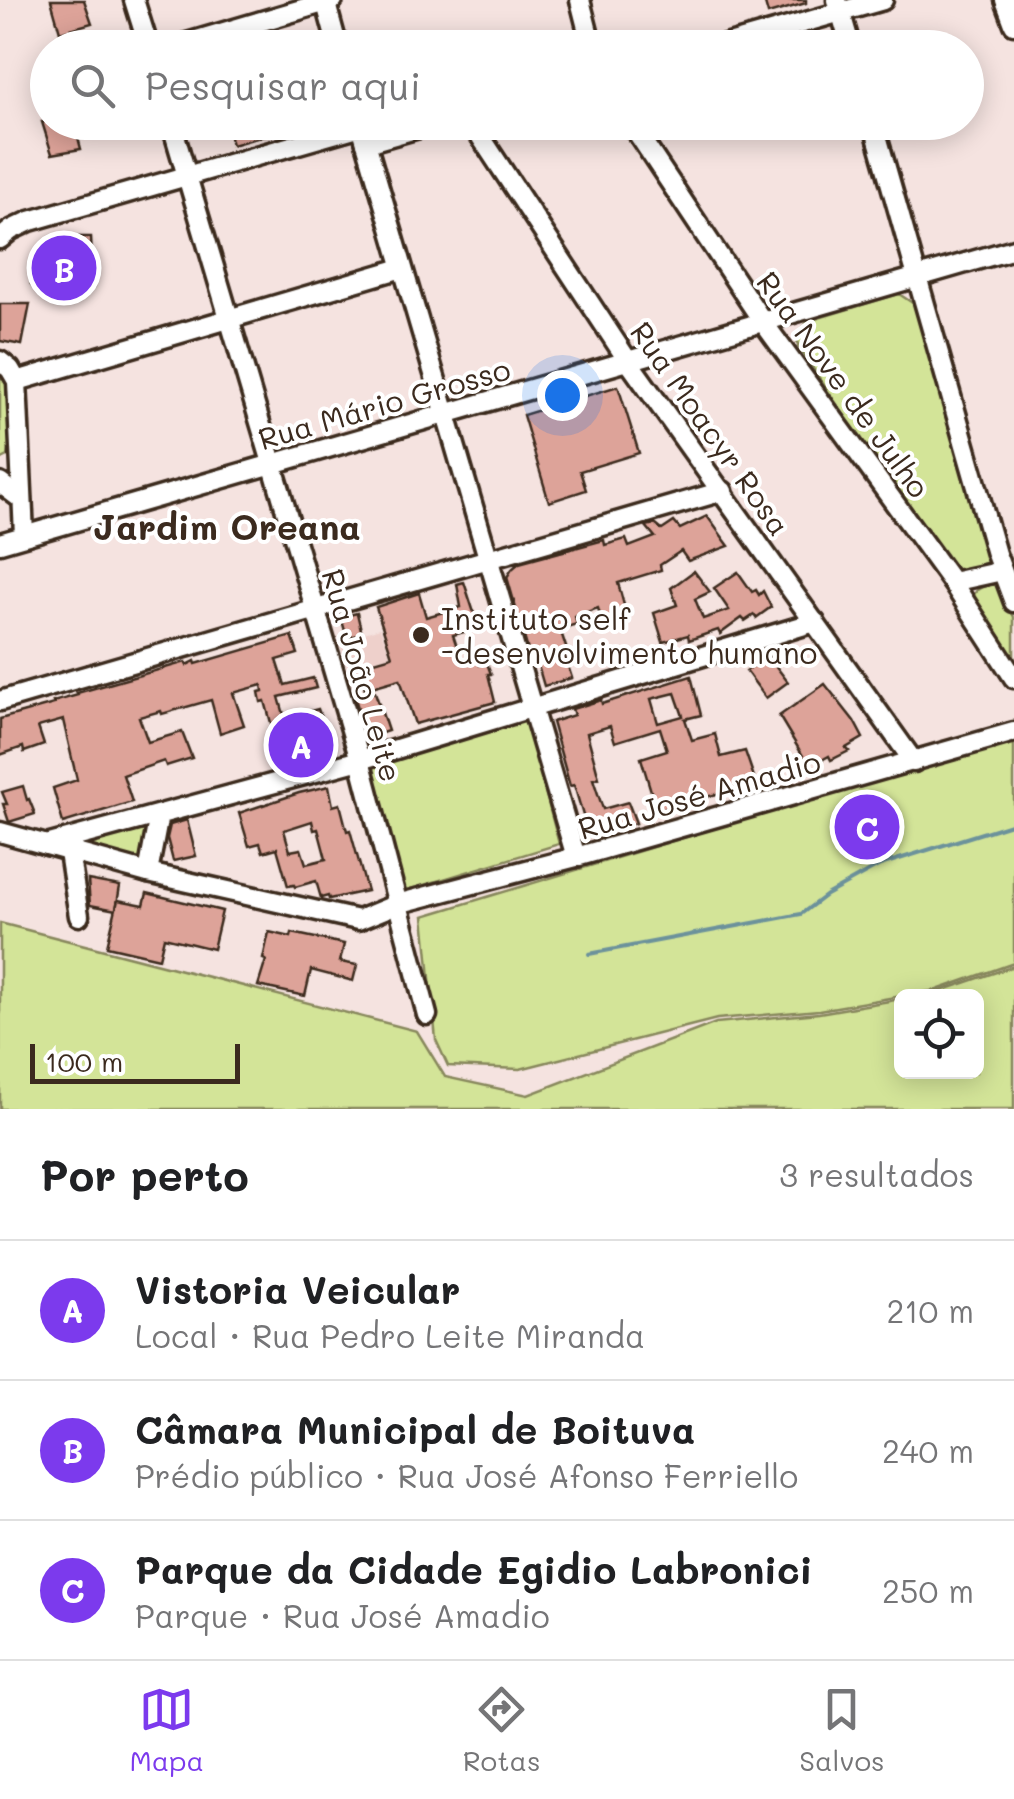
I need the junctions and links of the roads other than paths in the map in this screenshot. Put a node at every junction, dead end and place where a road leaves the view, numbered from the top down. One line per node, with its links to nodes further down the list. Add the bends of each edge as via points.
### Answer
1 (134, 0): 8 (street)
2 (580, 0): 11 (street)
3 (883, 0): 6 (street)
4 (1005, 0): 7 (street)
5 (328, 1): 9 (street); 10 (street)
6 (839, 7): 12 (street)
7 (1014, 24)
8 (143, 30)
9 (231, 30)
10 (334, 30)
11 (588, 30)
12 (769, 30)
13 (176, 140): 19 (street, Rua João Leite)
14 (324, 140): 19 (street)
15 (365, 140): 22 (street)
16 (482, 140): 27 (street, Rua Moacyr Rosa)
17 (642, 140): 25 (street, Rua Nove de Julho)
18 (878, 140): 23 (street)
19 (186, 176): 20 (street, via 30,221); 24 (street, Rua João Leite)
20 (0, 239)
21 (1014, 249): 23 (street, Rua Mário Grosso)
22 (402, 268): 24 (street); 29 (street)
23 (919, 277): 25 (street, Rua Mário Grosso); 37 (street)
24 (229, 319): 28 (street); 30 (street, Rua João Leite)
25 (763, 322): 27 (street, Rua Mário Grosso); 38 (street, Rua Nove de Julho)
26 (0, 361): 28 (street)
27 (628, 361): 29 (street, Rua Mário Grosso); 32 (street, Rua Moacyr Rosa)
28 (17, 381): 33 (street)
29 (446, 414): 30 (street, Rua Mário Grosso); 36 (street)
30 (272, 464): 34 (street, Rua Mário Grosso); 40 (street, Rua João Leite)
31 (0, 483): 33 (street)
32 (722, 491): 36 (street); 41 (street, Rua Moacyr Rosa)
33 (21, 500): 34 (street)
34 (24, 535): 35 (street, Rua Mário Grosso)
35 (0, 543)
36 (488, 559): 40 (street); 44 (street)
37 (1002, 572): 38 (street); 39 (street)
38 (952, 582): 42 (street, Rua Nove de Julho)
39 (1014, 602)
40 (315, 608): 43 (street); 46 (street, Rua João Leite)
41 (815, 622): 44 (street); 47 (street, Rua Moacyr Rosa)
42 (1014, 678)
43 (0, 701)
44 (532, 709): 46 (street); 52 (street)
45 (1014, 732): 47 (street, Rua José Amadio)
46 (360, 760): 48 (street); 54 (street, Rua João Leite)
47 (914, 762): 52 (street, Rua José Amadio)
48 (159, 815): 50 (street); 53 (street)
49 (0, 832): 50 (street, Rua José Amadio)
50 (46, 846): 51 (street, Rua José Amadio)
51 (68, 852): 53 (street, Rua José Amadio); 55 (street)
52 (576, 857): 54 (street, Rua José Amadio)
53 (148, 873): 54 (street, Rua José Amadio, via 352,920)
54 (397, 904): 56 (street, Rua João Leite)
55 (79, 916)
56 (427, 1015)

